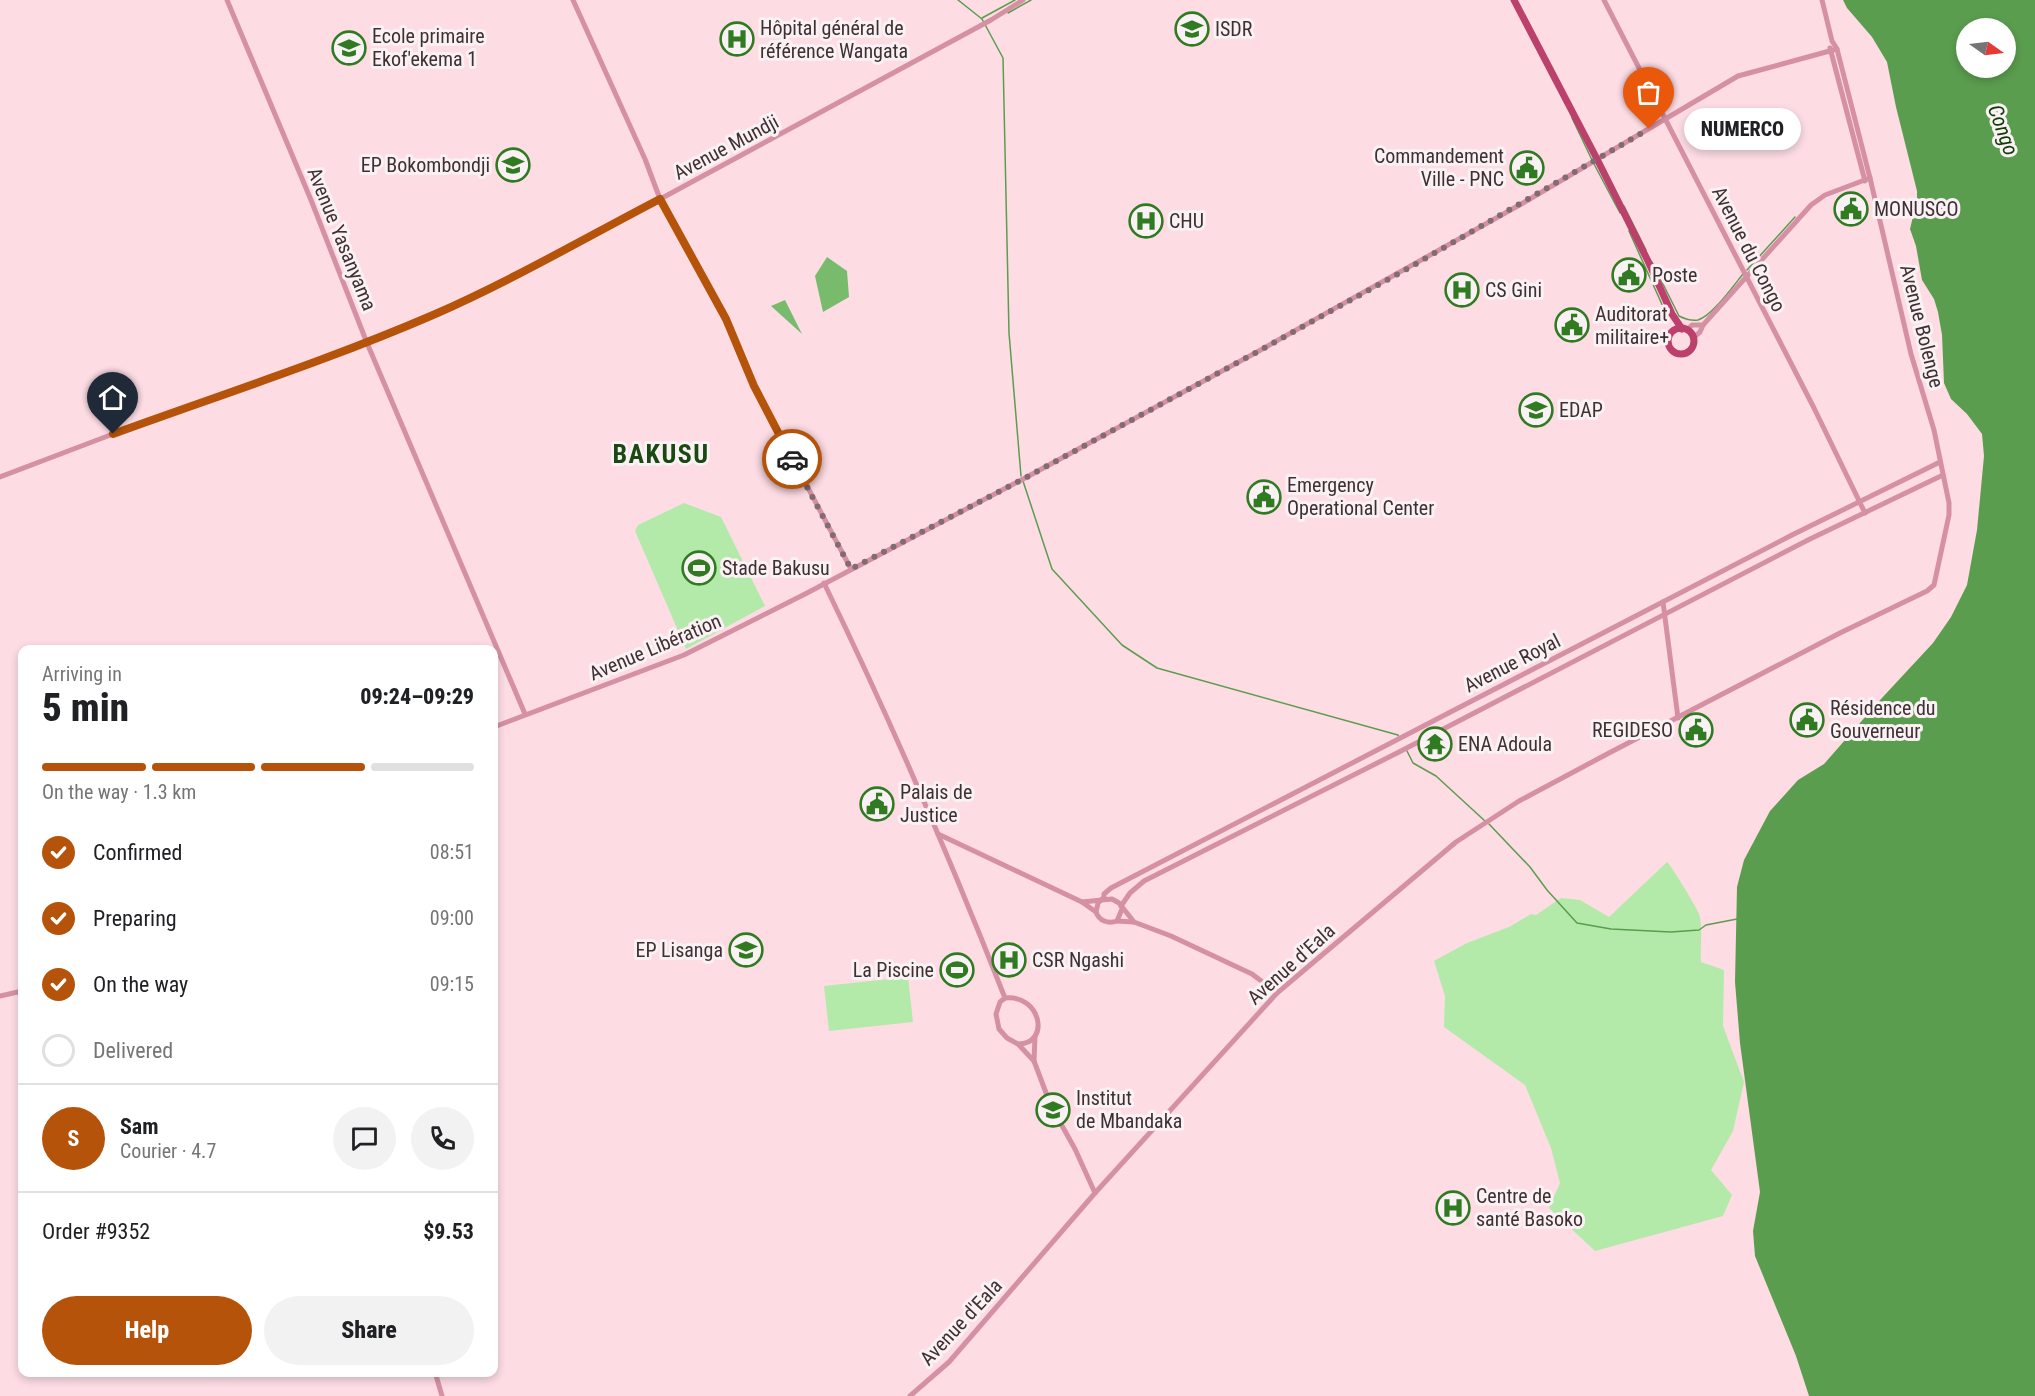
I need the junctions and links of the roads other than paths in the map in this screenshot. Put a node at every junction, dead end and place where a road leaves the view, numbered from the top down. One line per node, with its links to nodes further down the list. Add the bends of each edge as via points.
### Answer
1 (227, 0): 20 (street, Avenue Yasanyama)
2 (573, 0): 13 (street)
3 (1023, 0): 13 (street, Avenue Mundji)
4 (1514, 0): 11 (main road)
5 (1604, 0): 10 (street, Avenue du Congo)
6 (1822, 0): 7 (street)
7 (1832, 42): 8 (street); 9 (street)
8 (1837, 49): 9 (street); 12 (street)
9 (1829, 51): 10 (street, via 1738,76); 12 (street)
10 (1666, 119): 11 (street); 14 (street, Avenue du Congo)
11 (1597, 159): 15 (main road); 26 (street, via 1414,265)
12 (1867, 179): 14 (street, via 1811,205); 21 (street, Avenue Bolenge)
13 (660, 199): 20 (street, Avenue Mundji, via 502,282); 26 (street, via 726,319 754,386)
14 (1746, 276): 16 (street); 24 (street, Avenue du Congo)
15 (1672, 314): 17 (main road); 18 (main road)
16 (1702, 324): 17 (street); 19 (street)
17 (1684, 329): 18 (main road); 19 (main road)
18 (1673, 331): 19 (main road, via 1668,343 1677,354 1690,350)
19 (1693, 338)
20 (367, 342): 23 (street, Avenue Mundji); 30 (street, Avenue Yasanyama)
21 (1940, 462): 22 (street, Avenue Bolenge); 24 (street, Avenue Royal)
22 (1943, 474): 25 (street, Avenue Royal); 33 (street, Avenue Bolenge, via 1949,515 1931,588)
23 (0, 477)
24 (1859, 501): 25 (street, Avenue du Congo); 28 (street, Avenue Royal)
25 (1865, 513): 29 (street, Avenue Royal)
26 (851, 569): 27 (street, Avenue Libération)
27 (824, 583): 32 (street, Avenue Libération, via 684,655); 35 (street)
28 (1663, 602): 29 (street); 36 (street, Avenue Royal, via 1112,888)
29 (1665, 615): 33 (street); 38 (street, Avenue Royal, via 1144,881)
30 (496, 645)
31 (498, 649): 32 (street, Avenue Yasanyama)
32 (525, 714): 34 (street, Avenue Libération)
33 (1678, 718): 43 (street, Avenue d'Eala, via 1493,816 1427,865)
34 (498, 725)
35 (938, 834): 37 (street); 45 (street)
36 (1103, 899): 37 (street); 38 (street, via 1112,899); 39 (street)
37 (1082, 902): 39 (street)
38 (1121, 907): 40 (street); 41 (street)
39 (1096, 912): 40 (street, via 1102,921)
40 (1117, 921): 41 (street)
41 (1134, 922): 43 (street, via 1252,974)
42 (18, 992): 44 (street)
43 (1277, 993): 49 (street, Avenue d'Eala)
44 (0, 996)
45 (1005, 998): 46 (street, via 1019,999 1034,1008 1038,1021); 47 (street, via 997,1011 997,1025)
46 (1035, 1036): 47 (street); 48 (street)
47 (1018, 1044): 48 (street)
48 (1034, 1061): 49 (street, via 1051,1106)
49 (1095, 1193): 52 (street, Avenue d'Eala, via 950,1362)
50 (436, 1377): 51 (street)
51 (442, 1396)
52 (910, 1396)

